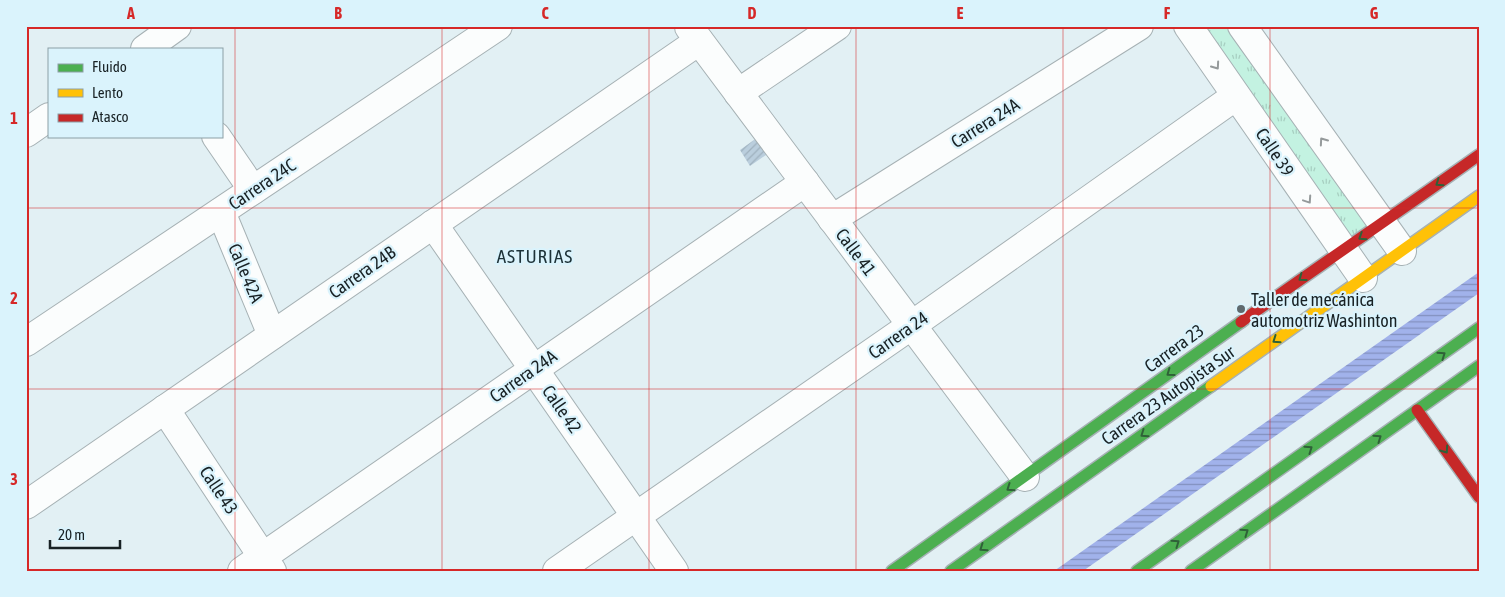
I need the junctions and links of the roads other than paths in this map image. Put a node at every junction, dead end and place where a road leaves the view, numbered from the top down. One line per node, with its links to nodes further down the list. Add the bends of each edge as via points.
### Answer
1 (177, 26): 8 (street)
2 (498, 26): 16 (street, Carrera 24C)
3 (837, 26): 9 (street)
4 (1139, 26): 19 (street, Carrera 24A)
5 (1188, 26): 10 (street, Calle 39, one-way to 10)
6 (1242, 26): 20 (street, one-way to 6)
7 (694, 34): 9 (street, Calle 41); 21 (street, Carrera 24B)
8 (149, 42)
9 (738, 93): 15 (street, Calle 41)
10 (1236, 96): 22 (street, Calle 39, one-way to 22); 25 (street, Carrera 24)
11 (48, 118): 12 (street)
12 (26, 133)
13 (217, 138): 16 (street)
14 (1479, 155): 20 (street, Carrera 23, one-way to 20)
15 (805, 182): 19 (street, Calle 41); 30 (street, Carrera 24A)
16 (253, 190): 18 (street, Carrera 24C)
17 (1479, 196): 23 (street, Carrera 23 Autopista Sur)
18 (221, 212): 27 (street, Calle 42A); 28 (street, Carrera 24C)
19 (832, 219): 25 (street, Calle 41)
20 (1381, 223): 22 (street, Carrera 23, one-way to 22); 23 (street)
21 (433, 224): 27 (street, Carrera 24B); 30 (street, Calle 42)
22 (1342, 249): 24 (street, Calle 39); 33 (street, Carrera 23, one-way to 33)
23 (1402, 251): 24 (street, Carrera 23 Autopista Sur)
24 (1363, 278): 41 (street, Carrera 23 Autopista Sur, one-way to 41)
25 (912, 325): 33 (street, Calle 41); 36 (street, Carrera 24)
26 (1479, 328): 42 (street, one-way to 26)
27 (272, 335): 31 (street, Carrera 24B)
28 (26, 342)
29 (1479, 366): 32 (street, via 1468,379)
30 (534, 368): 36 (street, Calle 42); 37 (street, Carrera 24A)
31 (165, 409): 35 (street, Carrera 24B); 37 (street, Calle 43)
32 (1417, 410): 34 (street, one-way to 34); 43 (street, one-way to 32)
33 (1025, 477): 40 (street, Carrera 23, one-way to 40)
34 (1479, 497)
35 (26, 505)
36 (636, 516): 38 (street, Carrera 24); 39 (street, Calle 42)
37 (259, 566)
38 (557, 571)
39 (674, 571)
40 (892, 571)
41 (951, 571)
42 (1136, 571)
43 (1191, 571)

